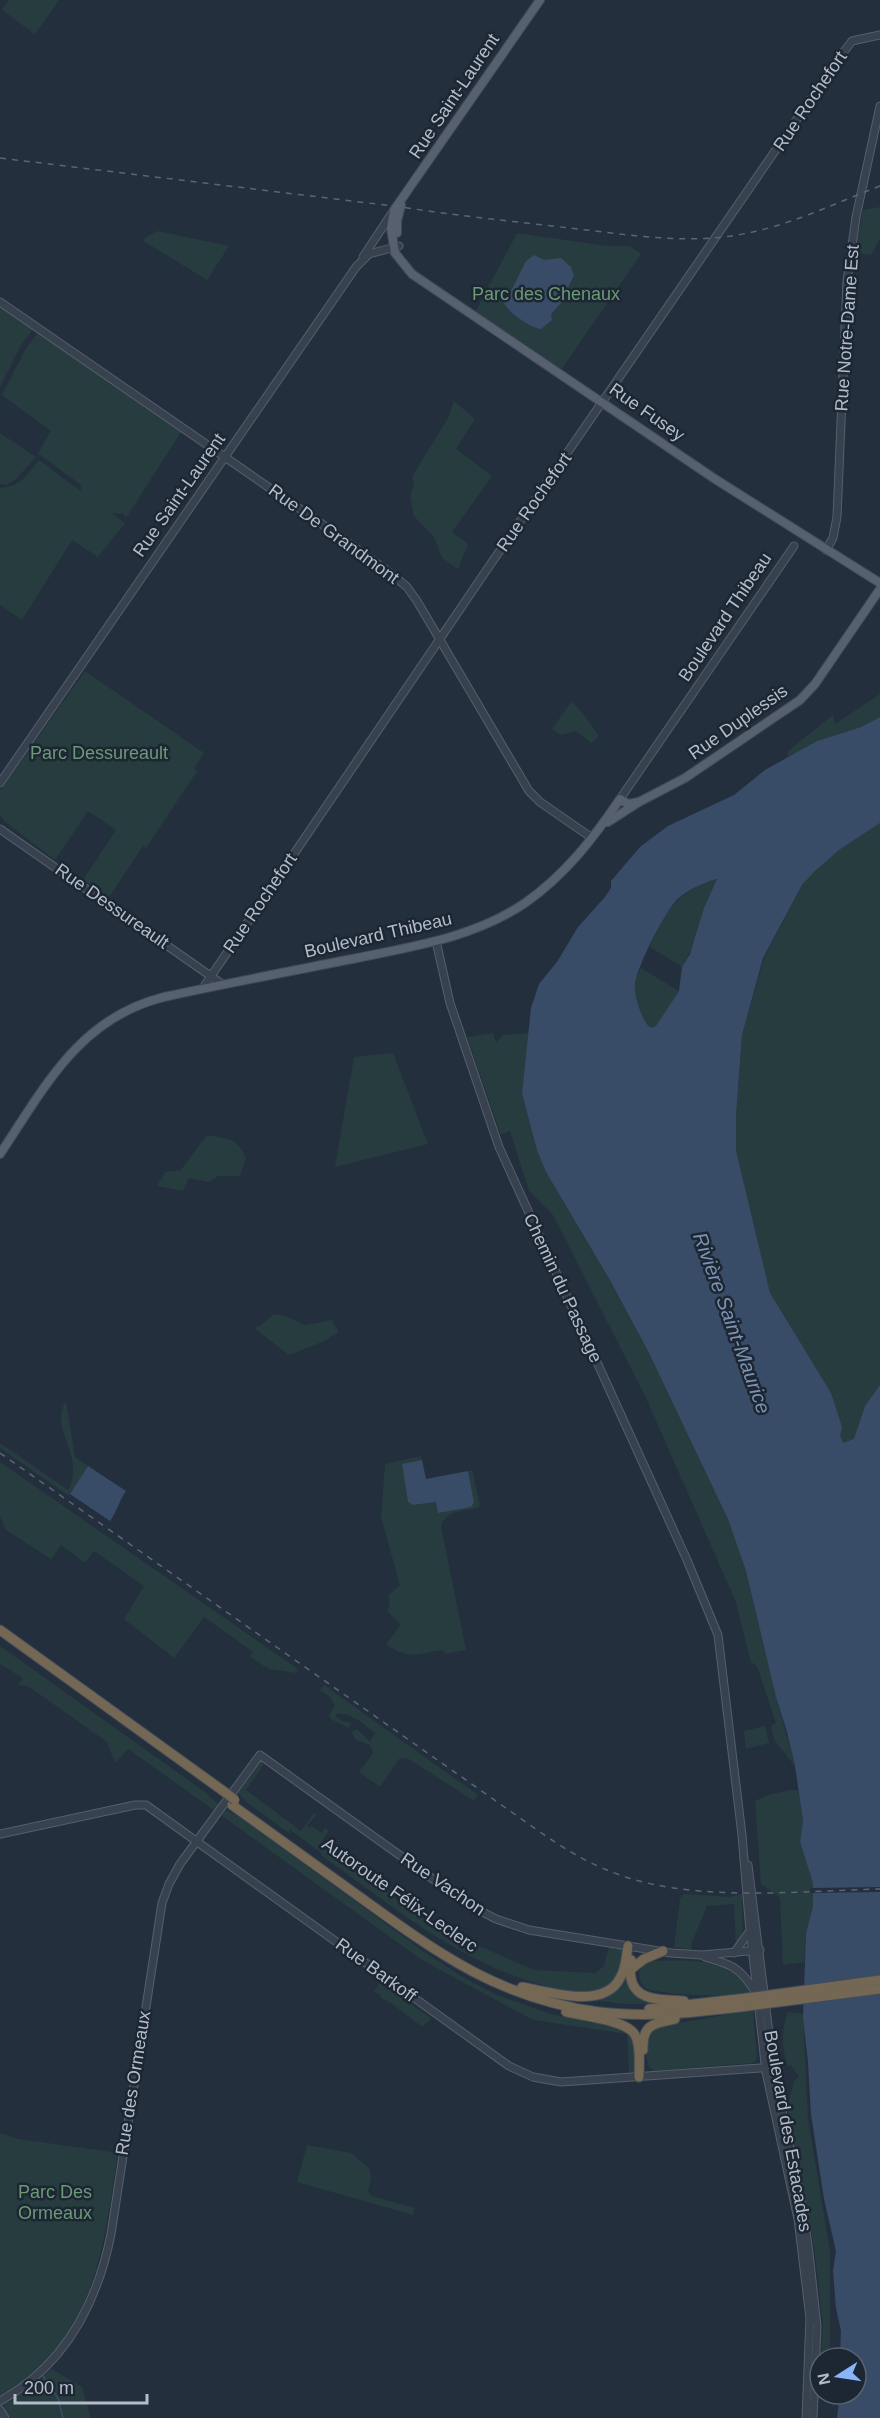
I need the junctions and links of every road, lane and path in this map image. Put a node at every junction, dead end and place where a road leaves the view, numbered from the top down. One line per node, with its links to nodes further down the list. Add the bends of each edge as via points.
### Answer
1 (540, 0): 4 (main road, Rue Saint-Laurent)
2 (880, 35): 9 (street, Rue Rochefort, via 848,45)
3 (880, 106): 12 (street, Rue Notre-Dame Est, via 847,278 837,517)
4 (403, 199): 5 (main road, Rue Saint-Laurent); 6 (main road, Rue Fusey)
5 (394, 210): 6 (main road, Rue Fusey, via 391,221); 7 (street)
6 (396, 246): 7 (street, Rue Saint-Laurent, via 369,254); 9 (main road, Rue Fusey, via 401,260 416,277)
7 (360, 262): 10 (street, Rue Saint-Laurent)
8 (0, 303): 10 (street, Rue De Grandmont)
9 (603, 402): 12 (main road, Rue Fusey); 15 (street, Rue Rochefort)
10 (225, 457): 15 (street, Rue De Grandmont, via 404,585); 16 (street, Rue Saint-Laurent)
11 (794, 546): 17 (street, Boulevard Thibeau)
12 (826, 550): 13 (main road, Rue Fusey)
13 (880, 583)
14 (880, 589): 18 (main road, Rue Duplessis, via 804,697 696,772)
15 (440, 639): 21 (street, Rue De Grandmont, via 531,793); 23 (street, Rue Rochefort)
16 (0, 783)
17 (620, 799): 18 (main road, via 630,804); 19 (main road, Boulevard Thibeau)
18 (639, 802): 19 (main road, Rue Duplessis)
19 (601, 827): 21 (main road, Boulevard Thibeau)
20 (1, 829): 23 (street, Rue Dessureault)
21 (592, 838): 22 (main road, Boulevard Thibeau, via 561,873 523,904 489,922)
22 (436, 941): 24 (main road, Boulevard Thibeau); 27 (street, Chemin du Passage, via 448,999 499,1147)
23 (211, 976): 24 (street, Rue Dessureault); 25 (street, Rue Rochefort)
24 (222, 984): 25 (main road, Boulevard Thibeau)
25 (203, 988): 26 (main road, Boulevard Thibeau, via 143,1003 93,1031 59,1067)
26 (0, 1154)
27 (715, 1625): 35 (street, Boulevard des Estacades)
28 (0, 1630): 31 (highway, Autoroute Félix-Leclerc)
29 (0, 1638): 31 (highway, Autoroute Félix-Leclerc)
30 (260, 1755): 34 (street, Rue des Ormeaux); 37 (street, Rue Vachon, via 484,1914 532,1930)
31 (224, 1796): 32 (highway, Autoroute Félix-Leclerc)
32 (233, 1802): 44 (highway, Autoroute Félix-Leclerc, via 431,1948); 45 (highway, Autoroute Félix-Leclerc, via 441,1948)
33 (0, 1834): 34 (street, Rue Barkoff, via 142,1804)
34 (197, 1842): 52 (street, Rue Barkoff, via 518,2071 561,2082); 54 (street, Rue des Ormeaux, via 171,1879 159,1914 111,2234 95,2292 51,2363 28,2384)
35 (743, 1845): 36 (street, Boulevard des Estacades); 38 (street, Boulevard des Estacades, via 750,1874)
36 (750, 1931): 38 (street, Boulevard des Estacades); 40 (street)
37 (631, 1946): 39 (street, Rue Vachon); 42 (highway); 45 (highway, via 620,1978 604,1994 586,1997)
38 (756, 1950): 40 (street, Rue Vachon); 47 (street, Boulevard des Estacades); 51 (street, Boulevard des Estacades)
39 (663, 1951): 41 (street, Rue Vachon); 42 (highway)
40 (734, 1953): 41 (street, Rue Vachon)
41 (698, 1955): 47 (street, via 736,1967)
42 (630, 1970): 49 (highway, via 633,1986 646,1997)
43 (880, 1980): 48 (highway, Autoroute Félix-Leclerc, bridge)
44 (499, 1985): 50 (highway, Autoroute Félix-Leclerc, via 549,2002 608,2013 667,2015); 52 (highway, via 557,2009 628,2027 637,2040)
45 (522, 1987): 49 (highway, Autoroute Félix-Leclerc, via 566,2000 618,2008 656,2009)
46 (880, 1989): 48 (highway, Autoroute Félix-Leclerc, bridge)
47 (757, 1993): 51 (street, Boulevard des Estacades)
48 (748, 2002): 49 (highway, Autoroute Félix-Leclerc); 50 (highway, Autoroute Félix-Leclerc)
49 (707, 2003)
50 (732, 2008): 52 (highway, via 650,2026 643,2038)
51 (770, 2068): 52 (street, Rue Barkoff); 53 (street, Boulevard des Estacades)
52 (642, 2077)
53 (809, 2278): 57 (street, Boulevard des Estacades); 58 (street, Boulevard des Estacades, via 817,2326)
54 (0, 2401)
55 (0, 2410): 56 (street)
56 (5, 2418)
57 (806, 2418)
58 (813, 2418)

